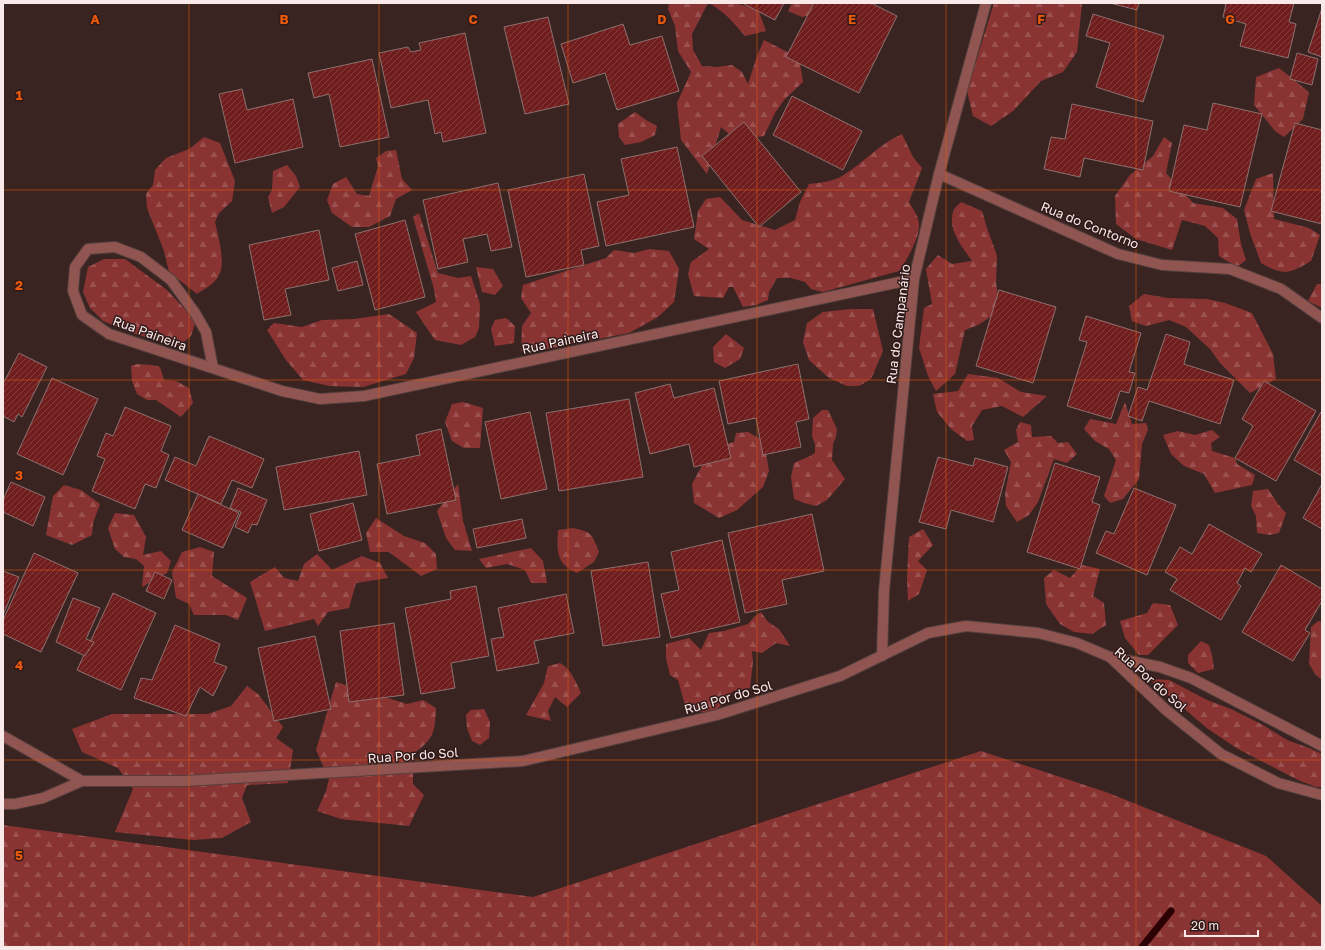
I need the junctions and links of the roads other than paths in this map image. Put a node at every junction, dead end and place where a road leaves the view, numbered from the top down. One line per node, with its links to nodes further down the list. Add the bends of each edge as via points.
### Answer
1 (986, 3): 2 (street, Rua do Campanário)
2 (939, 174): 3 (street, Rua do Campanário); 4 (street, Rua do Contorno, via 1118,254 1162,265 1230,269 1281,289)
3 (914, 279): 5 (street, Rua Paineira, via 364,396 320,399 282,391); 6 (street, Rua do Campanário, via 884,591)
4 (1322, 318)
5 (213, 368): 5 (street, Rua Paineira, via 206,332 171,280 141,257 115,247 88,249 75,267 73,291 82,315 109,334)
6 (882, 656): 7 (street, Rua Por do Sol, via 928,633 966,626 1038,633 1077,643); 10 (street, Rua Por do Sol, via 840,676 717,715 523,761 186,782)
7 (1110, 657): 9 (street, via 1160,667 1191,678); 11 (street, Rua Por do Sol, via 1166,710 1221,754 1278,783)
8 (3, 736): 10 (street, Rua Por do Sol)
9 (1322, 746)
10 (82, 781): 12 (street, Rua Por do Sol, via 43,798)
11 (1322, 795)
12 (3, 804)

